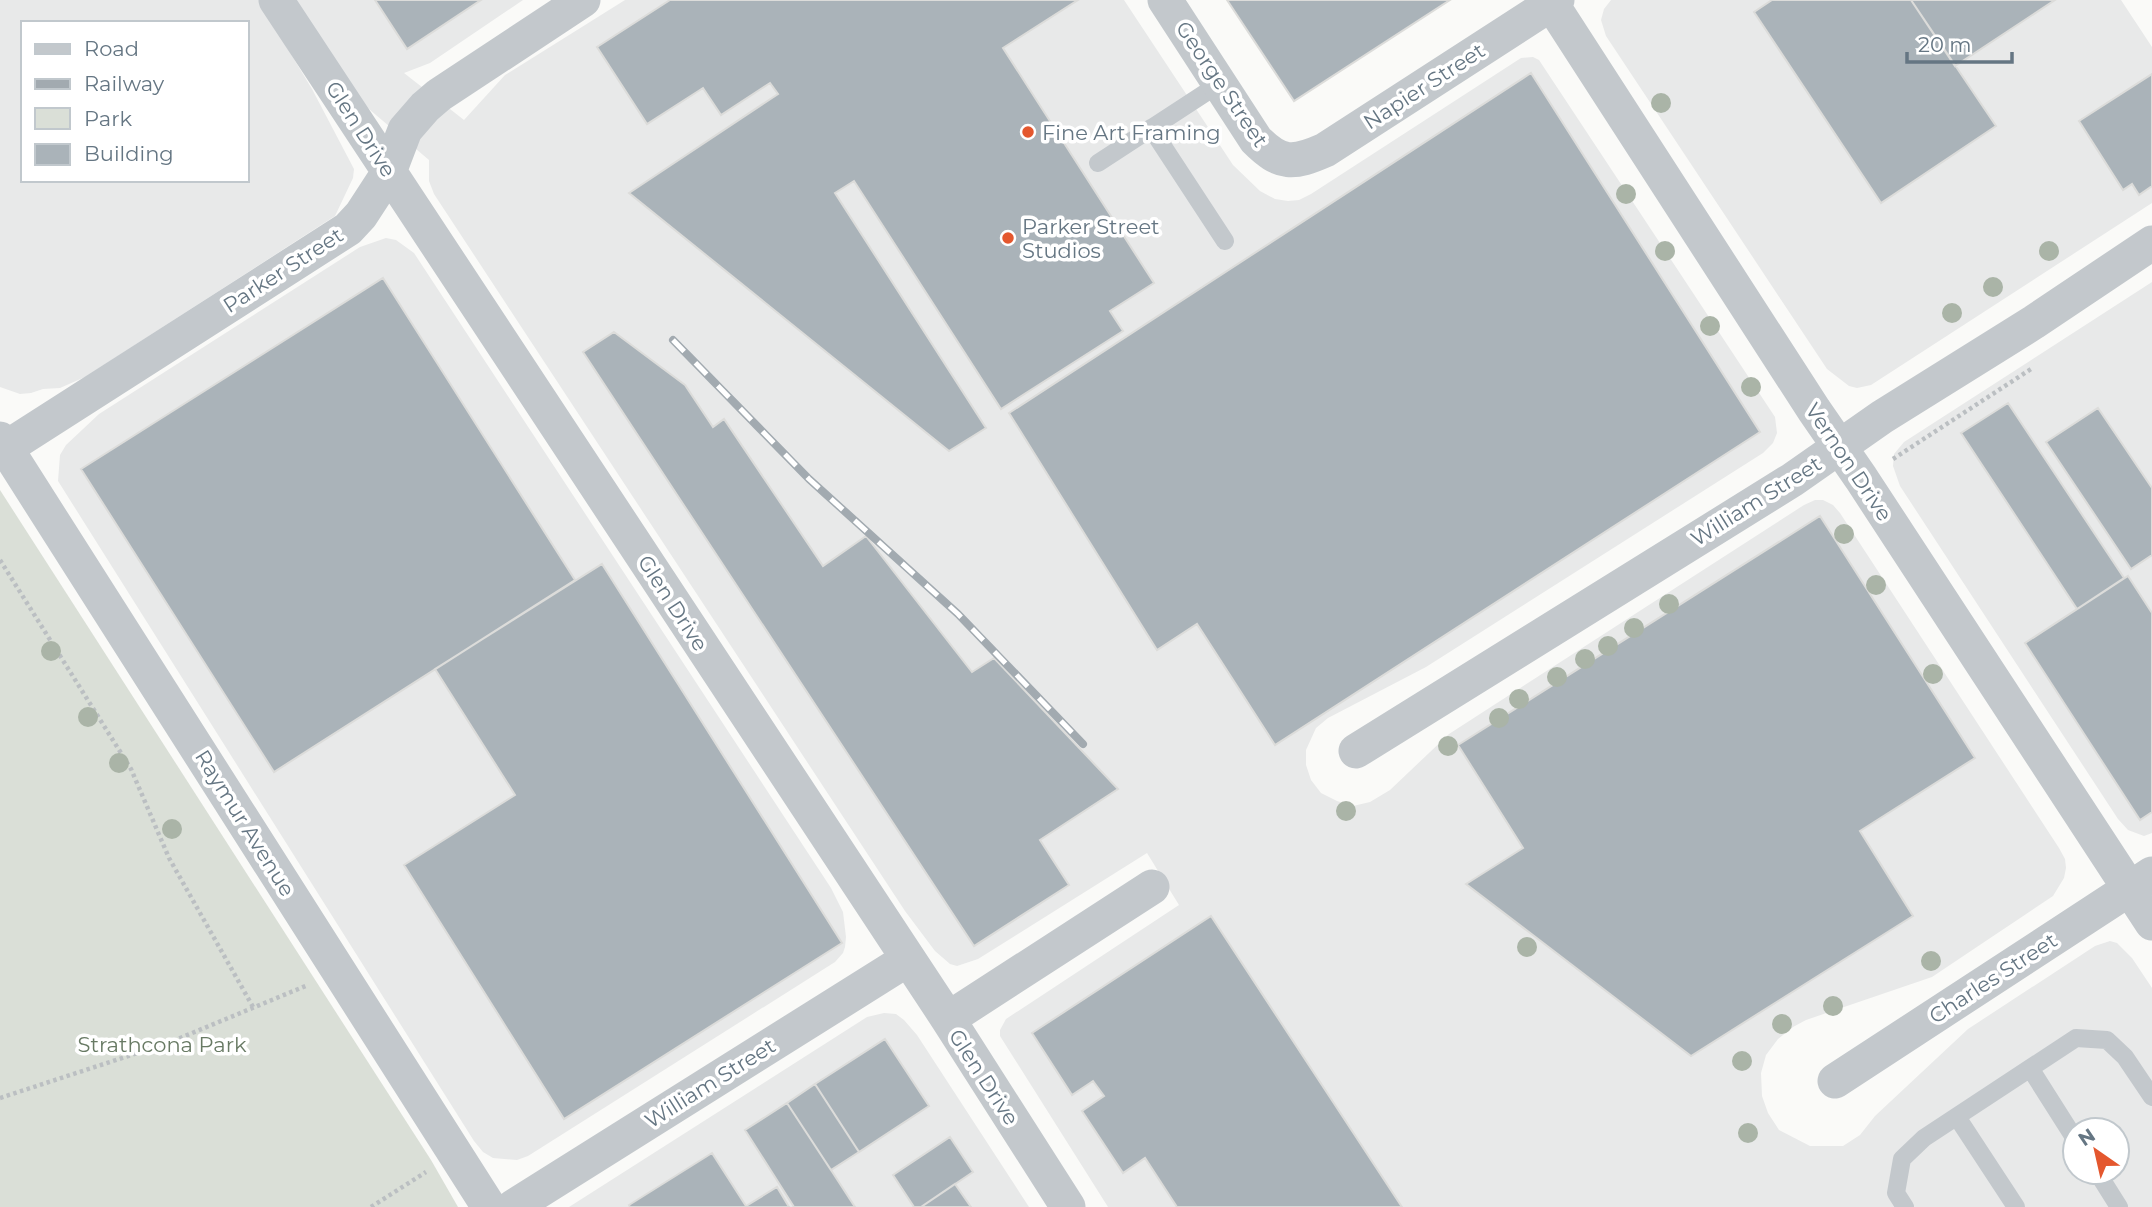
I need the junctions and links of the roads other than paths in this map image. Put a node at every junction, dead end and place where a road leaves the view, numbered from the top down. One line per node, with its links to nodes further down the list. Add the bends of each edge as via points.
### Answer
1 (276, 0): 9 (street, Glen Drive)
2 (583, 0): 9 (street, Parker Street, via 425,107 405,130)
3 (1165, 0): 5 (street, George Street)
4 (1553, 1): 7 (street, Napier Street, via 1325,150); 13 (street, Vernon Drive)
5 (1219, 84): 6 (lane); 7 (street, George Street, via 1256,140 1270,155)
6 (1151, 128): 8 (lane); 10 (lane)
7 (1285, 161)
8 (1098, 163)
9 (389, 172): 12 (street, Parker Street, via 348,229); 18 (street, Glen Drive)
10 (1225, 241)
11 (2152, 243): 13 (street, William Street)
12 (3, 444): 26 (street, Raymur Avenue)
13 (1840, 447): 14 (street, William Street); 15 (street, Vernon Drive)
14 (1356, 751)
15 (2140, 882): 17 (street, Vernon Drive); 21 (street, Charles Street)
16 (1152, 887): 19 (street)
17 (2152, 923)
18 (908, 959): 19 (street, Glen Drive); 27 (street, William Street)
19 (948, 1019): 28 (street, Glen Drive)
20 (2030, 1068): 22 (lane, via 2076,1038 2107,1040 2125,1057); 23 (lane); 24 (lane)
21 (1835, 1081)
22 (2152, 1097)
23 (1956, 1116): 29 (lane, via 1902,1158 1896,1193); 30 (lane)
24 (2061, 1117)
25 (2105, 1186): 31 (lane)
26 (489, 1207)
27 (513, 1207)
28 (1068, 1207)
29 (1905, 1207)
30 (2015, 1207)
31 (2119, 1207)

